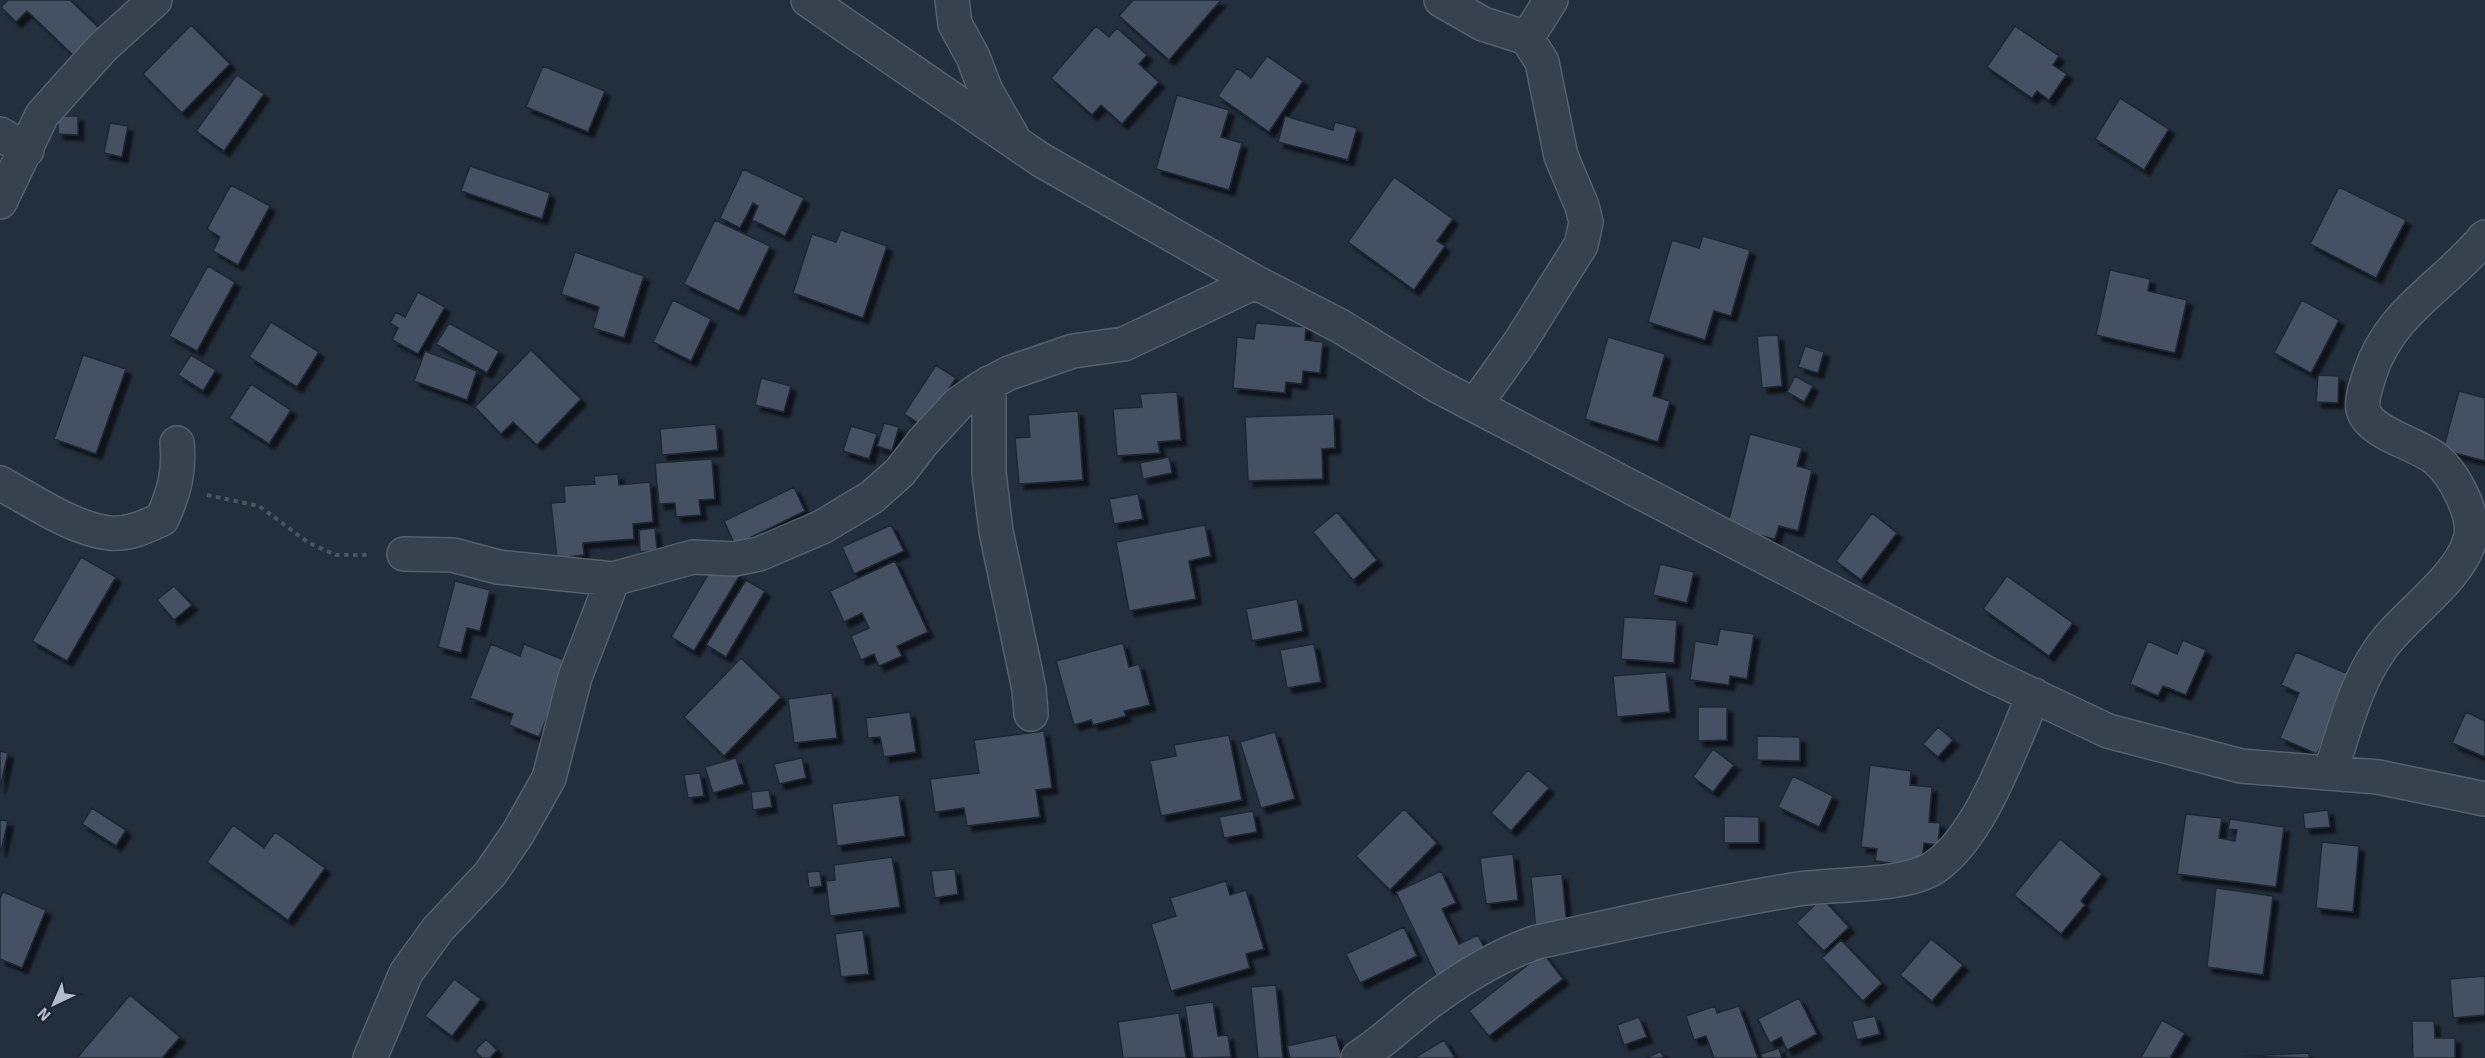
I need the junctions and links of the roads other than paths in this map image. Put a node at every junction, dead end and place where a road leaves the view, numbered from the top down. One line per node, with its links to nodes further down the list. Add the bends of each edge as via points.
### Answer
1 (155, 0): 7 (street, via 104,47)
2 (808, 0): 8 (street)
3 (952, 0): 8 (street, via 955,24)
4 (1441, 0): 6 (street, via 1483,24)
5 (1551, 0): 6 (street)
6 (1527, 38): 13 (street, via 1542,62 1561,156 1586,222 1581,245)
7 (14, 142): 9 (street)
8 (1016, 143): 11 (street)
9 (0, 202)
10 (2485, 237): 20 (street, via 2467,259 2396,323 2378,349 2367,383 2363,408 2372,425 2436,459 2462,493 2471,517 2471,538 2460,560 2380,649 2362,678)
11 (1255, 282): 12 (street, via 1124,344 1073,351); 13 (street, via 1340,326)
12 (989, 383): 17 (street, via 958,404 900,472 872,497 822,527 759,554 734,559 693,557); 19 (street, via 990,473 996,531)
13 (1475, 405): 18 (street)
14 (177, 442): 15 (street, via 180,466 162,519 135,531 110,533 83,526)
15 (0, 483)
16 (404, 554): 17 (street, via 453,555 498,567)
17 (613, 579): 22 (street, via 575,677 549,778 490,874 438,929 406,973)
18 (2034, 695): 20 (street, via 2108,731 2241,766); 23 (street, via 1985,806 1952,853 1933,868 1911,878 1793,890 1537,942 1510,951 1429,1002)
19 (1031, 714)
20 (2330, 773): 21 (street, via 2378,777)
21 (2485, 799)
22 (370, 1058)
23 (1358, 1058)

